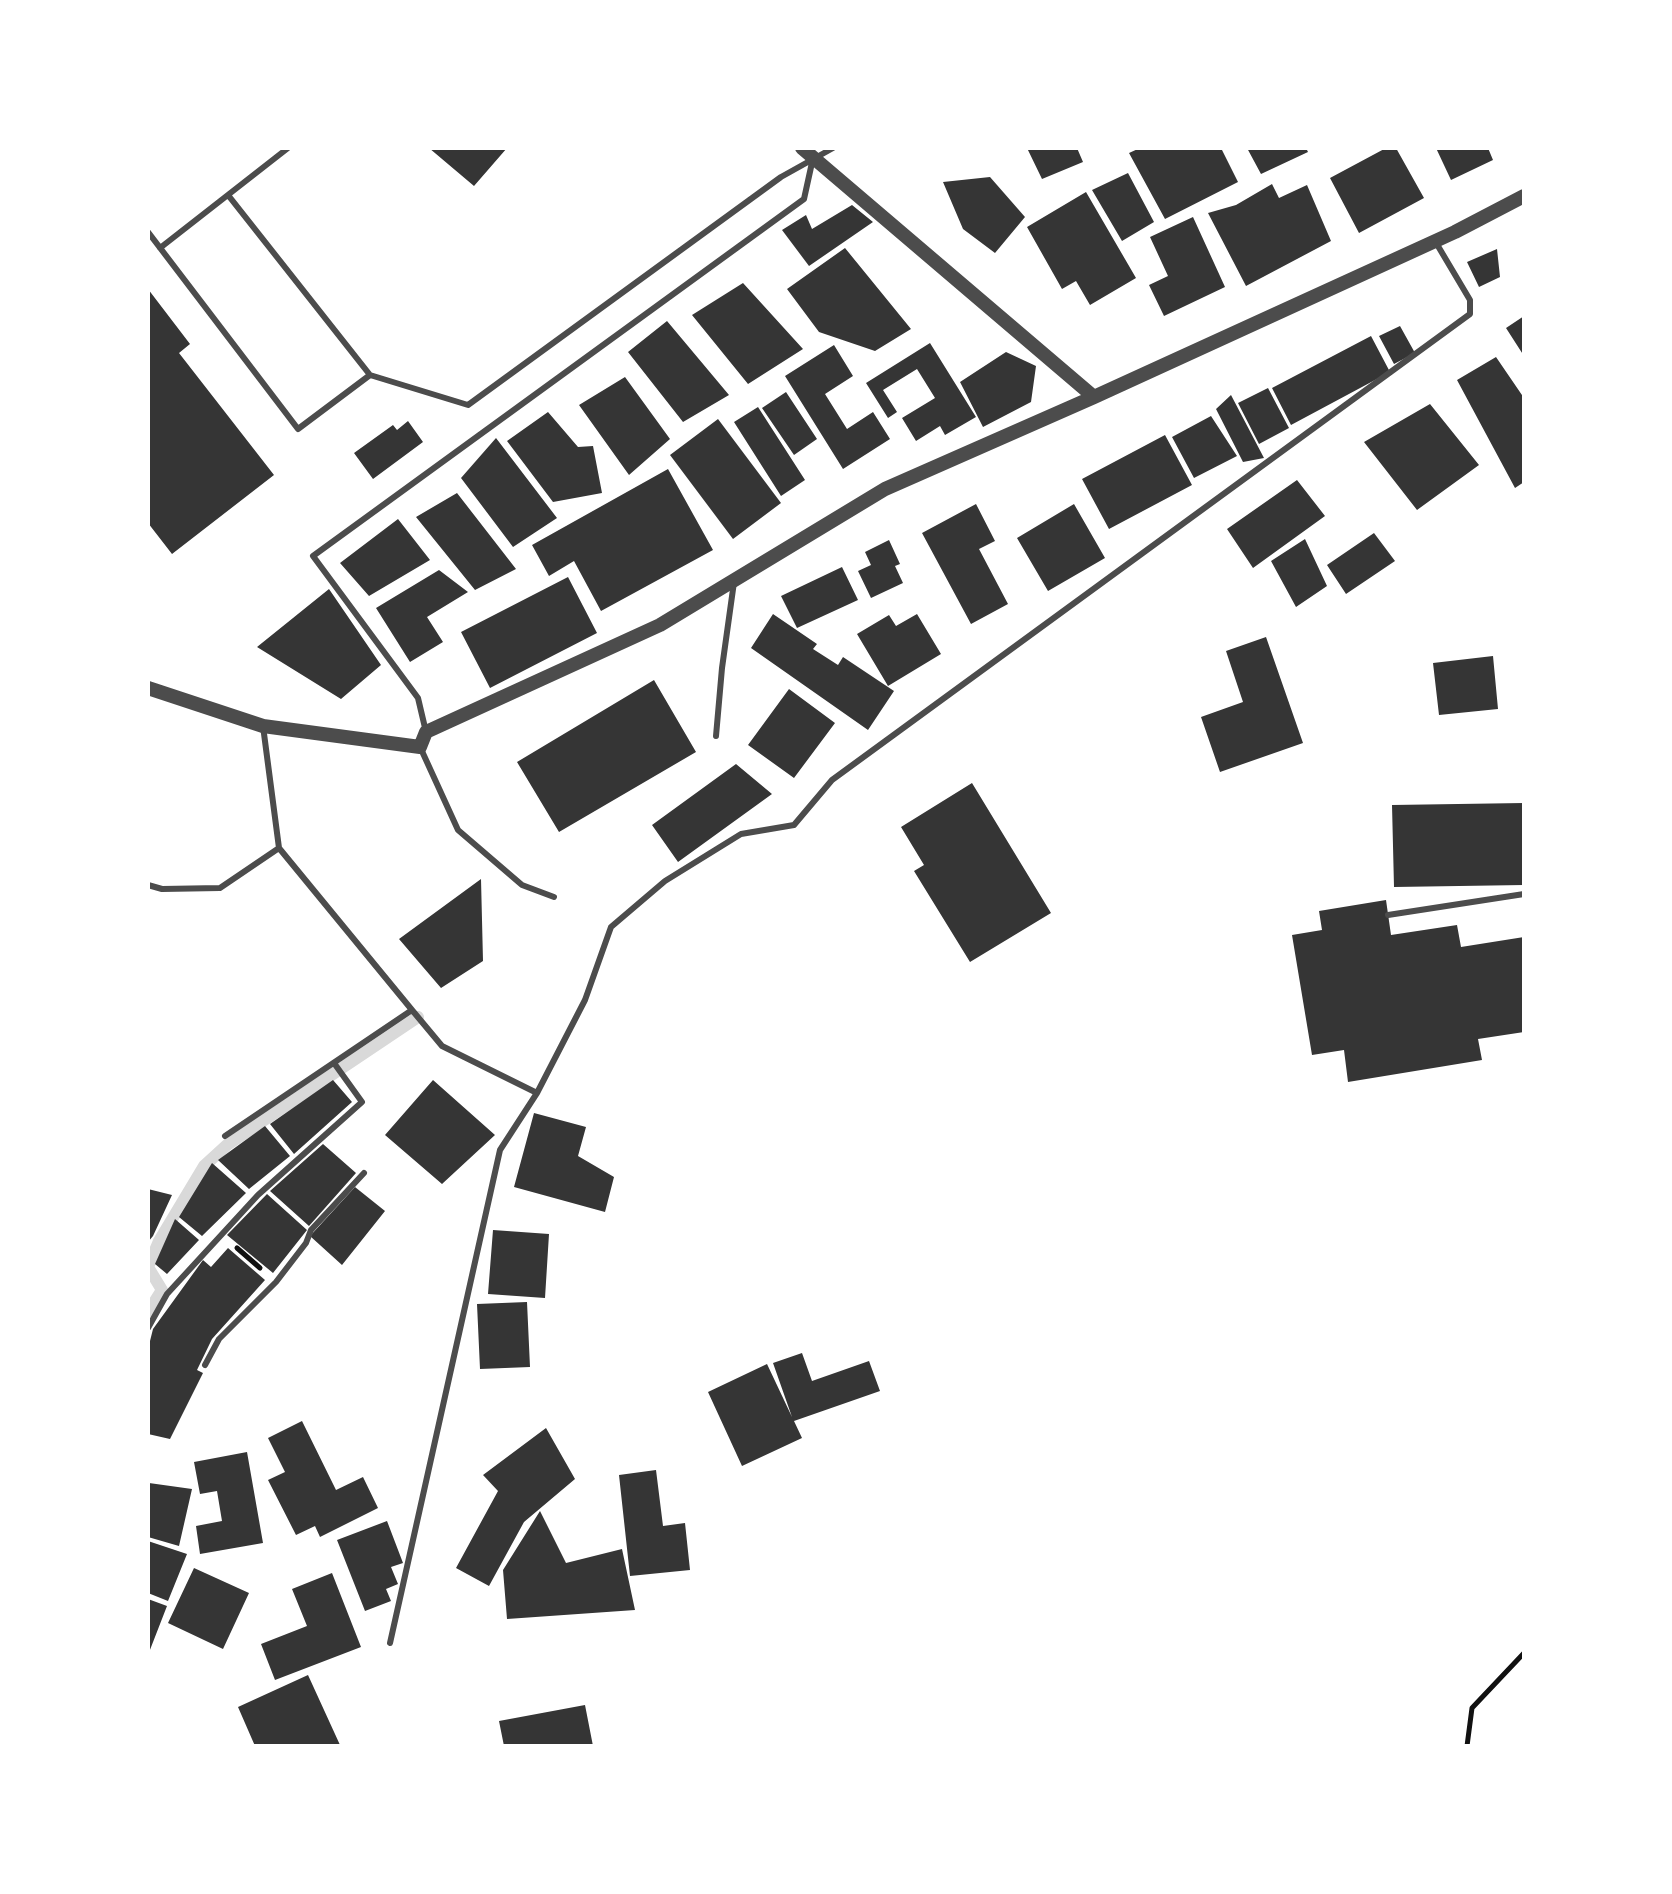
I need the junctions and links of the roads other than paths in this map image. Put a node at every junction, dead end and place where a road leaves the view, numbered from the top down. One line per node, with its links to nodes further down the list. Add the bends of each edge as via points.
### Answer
1 (288, 148): 4 (lane)
2 (833, 148): 3 (lane)
3 (808, 151): 9 (lane, via 781,177 468,405); 10 (street); 14 (lane, via 804,199 313,556 418,698)
4 (228, 195): 8 (lane); 9 (lane)
5 (1524, 196): 7 (street)
6 (148, 232): 8 (lane)
7 (1435, 241): 10 (street); 24 (lane, via 1470,300 1470,314 832,780 794,825 741,834 665,881 611,927 585,1000)
8 (160, 248): 9 (lane, via 298,429)
9 (370, 375)
10 (1094, 397): 11 (street, via 885,489)
11 (734, 578): 14 (street, via 660,625); 15 (lane)
12 (148, 688): 13 (street)
13 (263, 726): 16 (street); 17 (lane)
14 (426, 732): 16 (street)
15 (716, 736)
16 (420, 747): 20 (lane, via 458,830 522,885)
17 (279, 848): 18 (lane, via 220,888); 22 (lane)
18 (148, 885)
19 (1524, 894): 21 (lane)
20 (554, 897)
21 (1388, 915)
22 (412, 1010): 23 (lane); 24 (lane, via 442,1046)
23 (334, 1063): 25 (lane); 27 (lane, via 362,1102 221,1234 167,1294)
24 (537, 1093): 29 (lane, via 500,1150)
25 (225, 1136)
26 (364, 1173): 28 (lane, via 311,1230 276,1282 219,1339)
27 (148, 1328)
28 (205, 1365)
29 (390, 1643)

